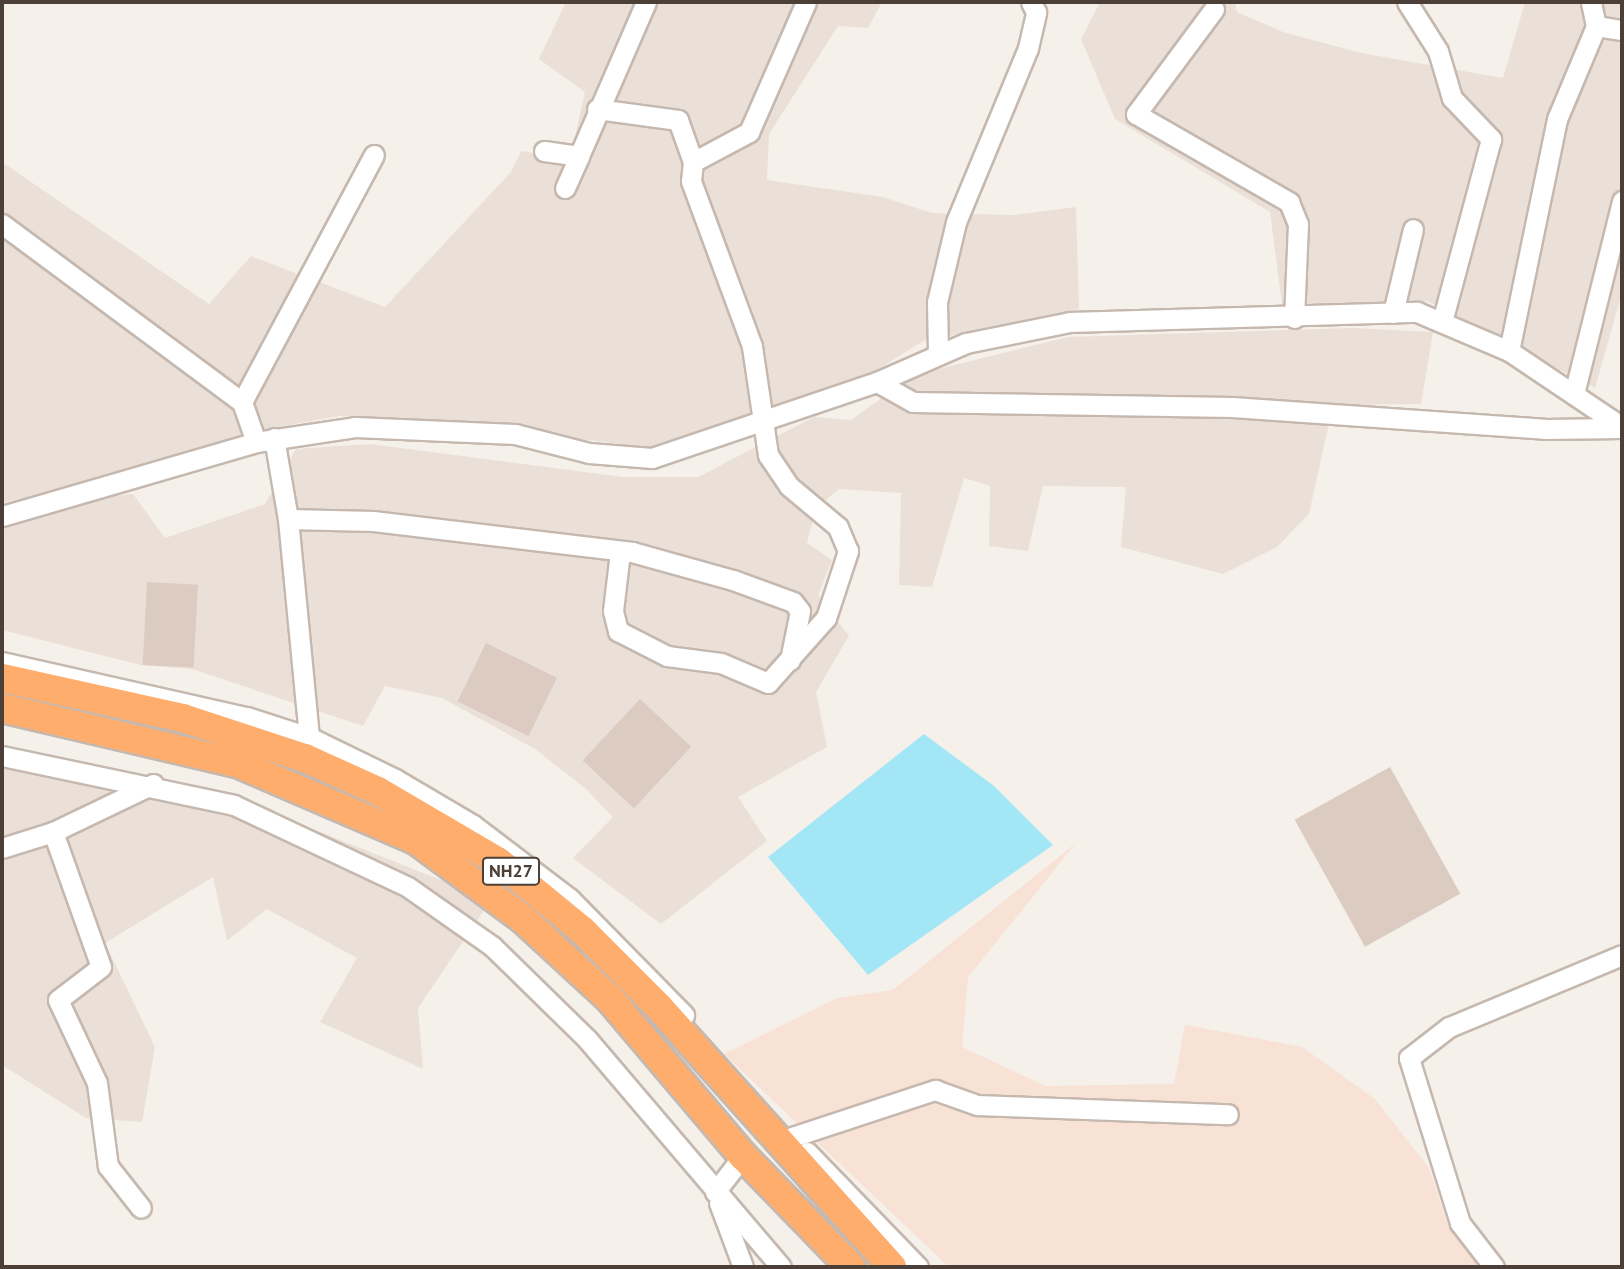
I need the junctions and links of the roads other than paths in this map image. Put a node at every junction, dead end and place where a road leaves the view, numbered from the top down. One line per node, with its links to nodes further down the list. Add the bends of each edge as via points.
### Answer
1 (646, 2): 9 (street)
2 (806, 2): 13 (street, via 748,132)
3 (1031, 2): 22 (street, via 1036,12 1028,48 956,222 937,302)
4 (1407, 2): 20 (street, via 1438,51 1452,98 1491,139)
5 (1591, 2): 7 (street)
6 (1214, 9): 19 (street, via 1136,114 1289,202 1298,224)
7 (1596, 26): 8 (street); 21 (street, via 1557,119)
8 (1622, 30)
9 (597, 109): 12 (street); 13 (street, via 678,120)
10 (544, 151): 12 (street)
11 (374, 155): 25 (street)
12 (579, 156): 14 (street)
13 (693, 162): 26 (street, via 691,181 752,346)
14 (565, 188)
15 (1622, 201): 24 (street)
16 (2, 225): 25 (street)
17 (1413, 229): 18 (street)
18 (1393, 313): 19 (street); 20 (street, via 1417,312)
19 (1294, 318): 22 (street, via 1029,326)
20 (1442, 322): 21 (street)
21 (1509, 351): 24 (street)
22 (938, 355): 23 (street)
23 (877, 382): 26 (street); 27 (street, via 913,402 1232,407 1544,429)
24 (1575, 390): 27 (street)
25 (242, 402): 28 (street)
26 (758, 422): 28 (street, via 652,457 589,453 515,433 355,427); 32 (street, via 768,455 789,486 838,527 848,551 826,618)
27 (1622, 427)
28 (265, 440): 29 (street); 30 (street)
29 (2, 516)
30 (288, 519): 31 (street, via 373,521); 36 (street)
31 (620, 552): 32 (street, via 793,602 800,611); 32 (street, via 613,611 618,631 638,645 667,656 721,663 768,683)
32 (790, 661)
33 (2, 662): 36 (street, via 119,685)
34 (2, 678): 50 (highway, NH27, via 183,718 305,758 378,791 499,862 582,930 659,1007)
35 (2, 708): 44 (highway, NH27, via 237,763 416,840 573,963)
36 (309, 737): 43 (street, via 473,825 570,899 654,980)
37 (2, 756): 38 (street)
38 (153, 784): 39 (street); 45 (street, via 234,805 338,849 408,887 492,946 587,1039)
39 (53, 832): 40 (street); 46 (street, via 101,967 58,1000 97,1083 108,1166)
40 (2, 848)
41 (1622, 955): 52 (street, via 1449,1027 1409,1058 1460,1223)
42 (1228, 1114): 43 (street, via 977,1105 935,1090)
43 (792, 1137): 51 (street)
44 (743, 1156): 45 (street); 49 (highway, NH27)
45 (715, 1192): 47 (street); 48 (street)
46 (141, 1208)
47 (743, 1267)
48 (781, 1267)
49 (850, 1267)
50 (892, 1267)
51 (918, 1267)
52 (1494, 1267)

